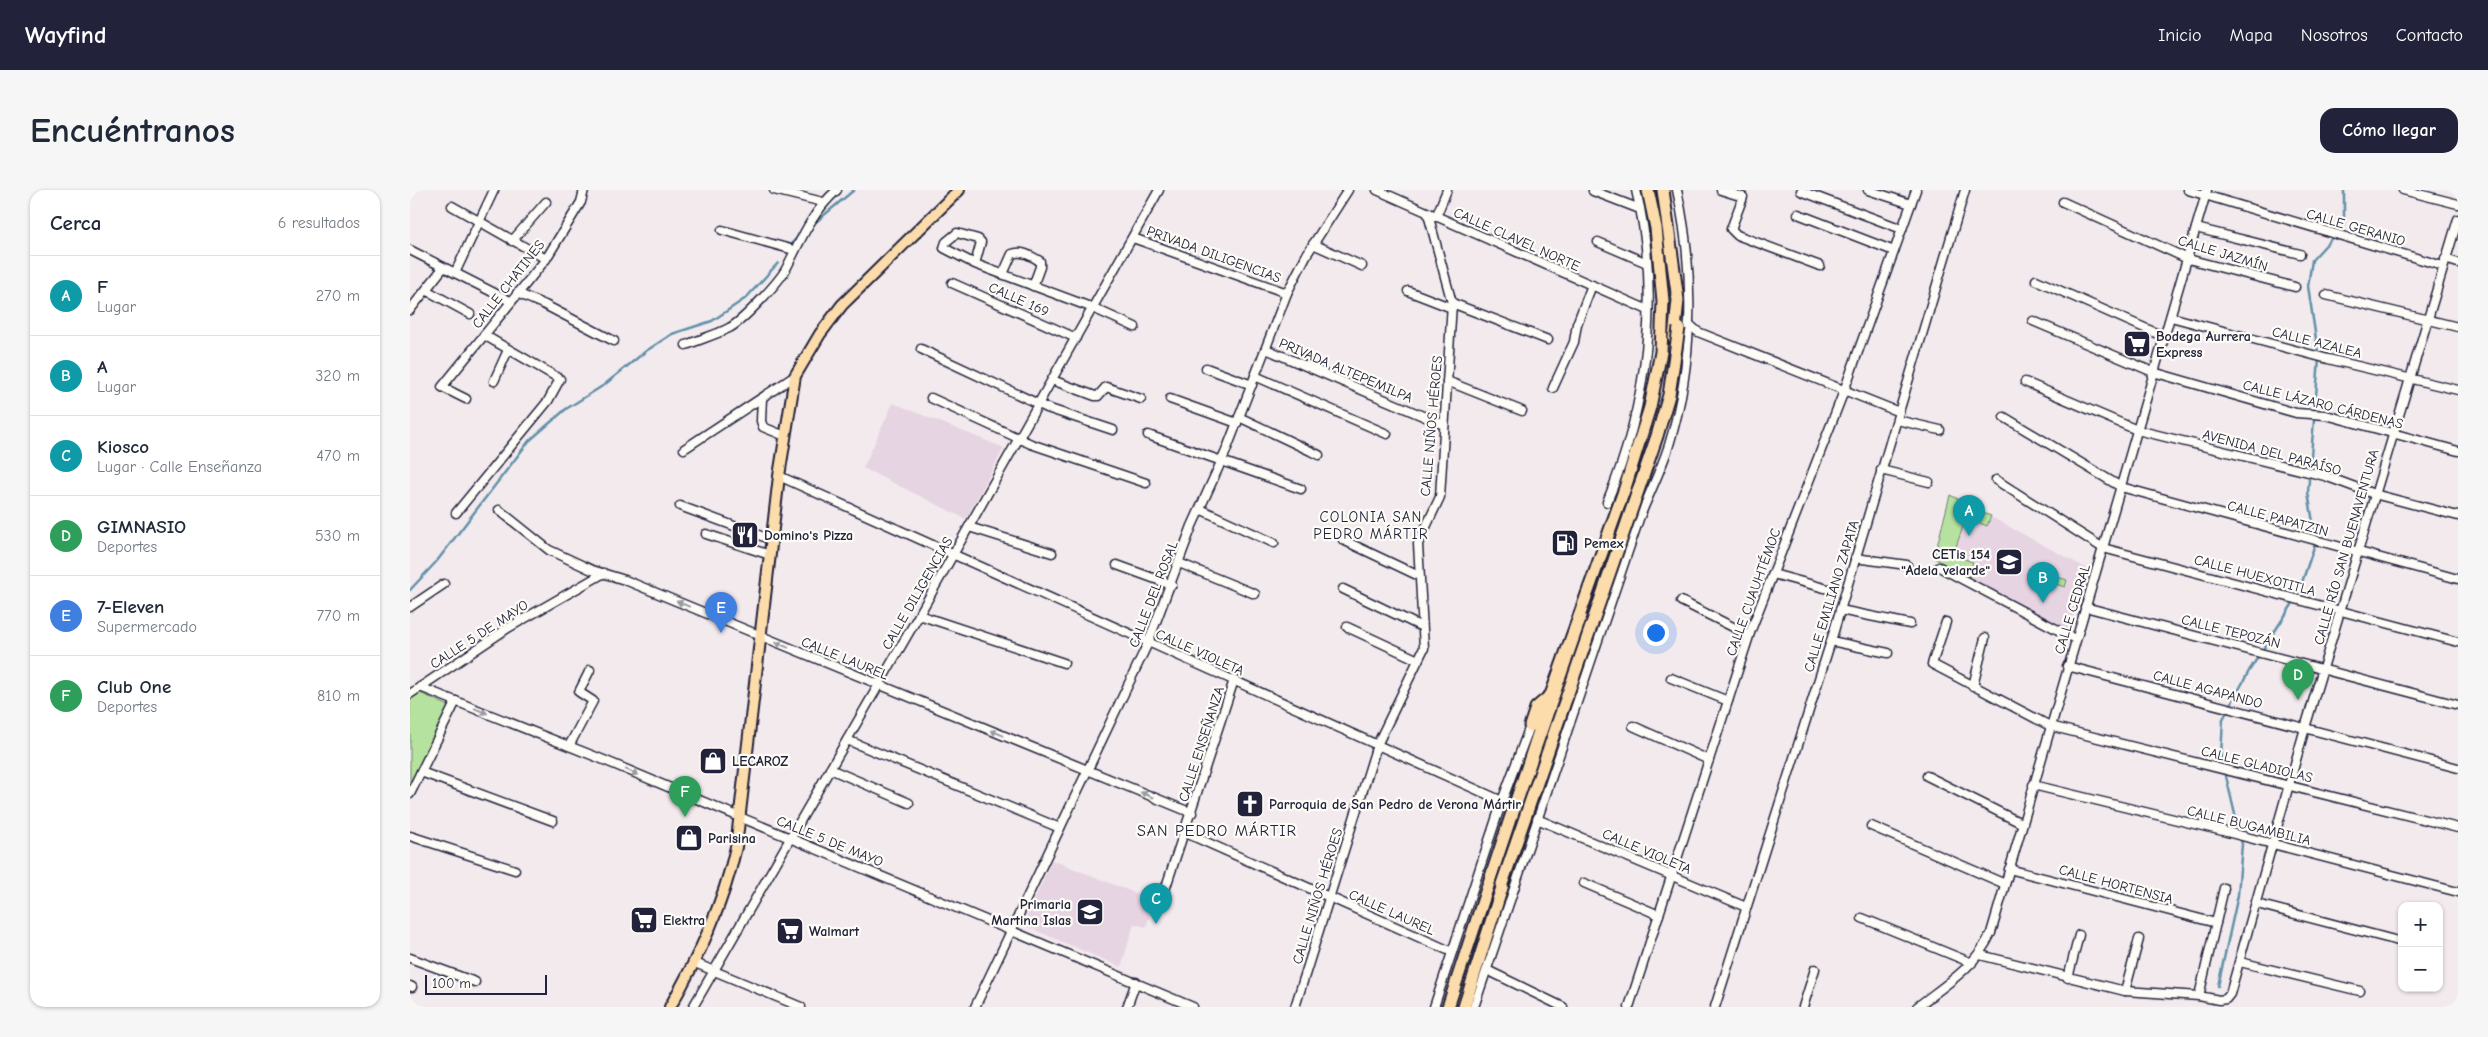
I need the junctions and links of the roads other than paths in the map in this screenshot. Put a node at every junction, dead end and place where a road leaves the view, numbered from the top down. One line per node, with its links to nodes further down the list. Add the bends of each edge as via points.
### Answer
1 (494, 190): 36 (street)
2 (584, 190): 48 (street, CALLE CHATINES)
3 (774, 190): 22 (street)
4 (833, 190): 27 (street)
5 (959, 190): 92 (main road, via 842,305 820,334)
6 (1159, 190): 40 (street, CALLE DILIGENCIAS)
7 (1348, 190): 43 (street, CALLE DEL ROSAL)
8 (1377, 190): 34 (street, CALLE CLAVEL NORTE)
9 (1447, 190): 34 (street)
10 (1636, 190): 32 (street)
11 (1648, 190): 194 (highway, via 1656,228 1663,301 1661,352 1642,435)
12 (1657, 190): 271 (highway, via 1666,242 1669,311 1662,378 1652,420)
13 (1663, 190): 140 (highway, via 1678,300 1669,385)
14 (1668, 190): 272 (highway, bridge, via 1675,223 1681,302 1678,350 1669,395 1626,531)
15 (1677, 190): 78 (street, via 1684,227)
16 (1721, 190): 55 (street, via 1743,197 1731,229 1737,235)
17 (1868, 190): 29 (street)
18 (1916, 190): 29 (street, CALLE CUAUHTÉMOC)
19 (1965, 190): 110 (street, CALLE EMILIANO ZAPATA)
20 (2188, 190): 25 (street, CALLE GERANIO)
21 (2403, 190): 30 (street)
22 (785, 191): 27 (street)
23 (1593, 191): 32 (street)
24 (1801, 191): 38 (street)
25 (2206, 193): 37 (street, CALLE CEDRAL); 51 (street, CALLE GERANIO, via 2353,240)
26 (546, 202): 41 (street)
27 (823, 202): 45 (street)
28 (2063, 202): 49 (street, CALLE JAZMÍN)
29 (1911, 204): 38 (street, CALLE CUAUHTÉMOC)
30 (2458, 204)
31 (452, 206): 36 (street)
32 (1640, 209): 50 (street)
33 (1798, 214): 46 (street)
34 (1432, 216): 61 (street, CALLE CLAVEL NORTE); 70 (street, CALLE NIÑOS HÉROES)
35 (2458, 219): 51 (street, CALLE RÍO SAN BUENAVENTURA)
36 (478, 221): 41 (street); 57 (street)
37 (2196, 228): 47 (street); 49 (street, CALLE CEDRAL)
38 (1902, 229): 46 (street, CALLE CUAUHTÉMOC)
39 (722, 230): 45 (street)
40 (1133, 238): 67 (street, PRIVADA DILIGENCIAS); 71 (street, CALLE DILIGENCIAS)
41 (512, 241): 48 (street)
42 (1598, 242): 50 (street)
43 (1313, 244): 54 (street); 67 (street, CALLE DEL ROSAL)
44 (410, 250): 56 (street)
45 (794, 250): 86 (street, via 786,269 773,286 732,327)
46 (1894, 251): 102 (street, CALLE CUAUHTÉMOC)
47 (2300, 254)
48 (546, 258): 66 (street, CALLE CHATINES)
49 (2188, 259): 63 (street, CALLE JAZMÍN); 75 (street, CALLE CEDRAL)
50 (1647, 263): 73 (street)
51 (2444, 263): 52 (street, CALLE GERANIO); 76 (street, CALLE RÍO SAN BUENAVENTURA)
52 (2458, 263)
53 (975, 264): 53 (street, via 944,248 946,242 957,233 978,239 981,242); 58 (street)
54 (1362, 266)
55 (1820, 266)
56 (443, 268): 57 (street); 64 (street)
57 (454, 274): 69 (street)
58 (1003, 274): 62 (street); 62 (street, via 1012,254 1018,252 1032,256 1040,261)
59 (2036, 280): 82 (street)
60 (952, 283): 83 (street, CALLE 169)
61 (1592, 285): 73 (street, CALLE CLAVEL NORTE); 100 (street, via 1577,324 1574,342)
62 (1033, 286): 71 (street)
63 (2295, 287)
64 (426, 290): 72 (street); 74 (street)
65 (1408, 290): 70 (street)
66 (518, 293): 69 (street, CALLE CHATINES); 85 (street)
67 (1287, 293): 88 (street, CALLE DEL ROSAL)
68 (2326, 295): 76 (street)
69 (510, 301): 81 (street, CALLE CHATINES)
70 (1452, 306): 84 (street); 97 (street, CALLE NIÑOS HÉROES)
71 (1093, 308): 79 (street); 83 (street, CALLE DILIGENCIAS)
72 (410, 310)
73 (1648, 310): 134 (street, via 1644,368 1637,406 1620,470)
74 (470, 314)
75 (2171, 317): 82 (street, CALLE CEDRAL); 94 (street, CALLE AZALEA, via 2328,359)
76 (2428, 319): 80 (street); 94 (street, CALLE RÍO SAN BUENAVENTURA)
77 (2033, 321): 91 (street, CALLE LÁZARO CÁRDENAS)
78 (1689, 324): 102 (street, via 1698,332); 140 (street, via 1682,389 1669,446)
79 (1135, 327)
80 (2458, 327)
81 (484, 336): 89 (street); 105 (street, CALLE CHATINES, via 442,387)
82 (2165, 337): 91 (street, CALLE CEDRAL)
83 (1076, 338): 95 (street, CALLE DILIGENCIAS)
84 (1548, 340)
85 (614, 341)
86 (686, 345)
87 (921, 349): 108 (street)
88 (1266, 349): 93 (street, CALLE DEL ROSAL); 113 (street, PRIVADA ALTEPEMILPA)
89 (508, 350): 96 (street); 138 (street, via 560,378 548,401)
90 (1206, 368): 99 (street)
91 (2153, 372): 116 (street, CALLE CEDRAL); 117 (street, CALLE LÁZARO CÁRDENAS, via 2296,413 2326,415)
92 (796, 376): 103 (street); 120 (main road)
93 (1255, 376): 99 (street, CALLE DEL ROSAL); 118 (street)
94 (2410, 377): 101 (street, CALLE AZALEA); 117 (street, CALLE RÍO SAN BUENAVENTURA)
95 (1052, 380): 106 (street, via 1095,396 1106,387); 108 (street, CALLE DILIGENCIAS)
96 (494, 381)
97 (1447, 381): 109 (street); 113 (street, CALLE NIÑOS HÉROES)
98 (2025, 382): 116 (street, AVENIDA DEL PARAÍSO)
99 (1252, 385): 112 (street, CALLE DEL ROSAL)
100 (1553, 388)
101 (2458, 390)
102 (1844, 391): 110 (street); 157 (street, CALLE CUAUHTÉMOC)
103 (762, 398): 120 (street, via 763,427); 122 (street)
104 (931, 398): 121 (street)
105 (466, 399)
106 (1141, 399)
107 (1170, 399): 112 (street)
108 (1040, 402): 114 (street, via 1047,408); 121 (street, CALLE DILIGENCIAS)
109 (1522, 410)
110 (1898, 416): 115 (street); 126 (street, CALLE EMILIANO ZAPATA)
111 (2004, 417): 131 (street, CALLE PAPATZIN)
112 (1238, 420): 124 (street); 125 (street, CALLE DEL ROSAL)
113 (1444, 426): 158 (street, CALLE NIÑOS HÉROES, via 1440,497 1418,544)
114 (1113, 430)
115 (1940, 430)
116 (2137, 430): 131 (street, CALLE CEDRAL); 133 (street, AVENIDA DEL PARAÍSO, via 2325,476)
117 (2393, 433): 123 (street, CALLE LÁZARO CÁRDENAS); 133 (street, CALLE RÍO SAN BUENAVENTURA)
118 (1386, 434)
119 (1148, 435): 125 (street)
120 (785, 436): 127 (main road)
121 (1019, 439): 130 (street); 141 (street, CALLE DILIGENCIAS)
122 (684, 449)
123 (2458, 451)
124 (1319, 455)
125 (1221, 461): 132 (street); 137 (street, CALLE DEL ROSAL)
126 (1881, 470): 129 (street); 151 (street, CALLE EMILIANO ZAPATA)
127 (779, 476): 143 (main road); 150 (street, CALLE VIOLETA)
128 (1996, 480): 146 (street, CALLE HUEXOTITLA)
129 (1929, 482)
130 (1146, 483)
131 (2121, 488): 146 (street, CALLE CEDRAL); 148 (street, CALLE PAPATZIN)
132 (1301, 490)
133 (2374, 494): 139 (street, AVENIDA DEL PARAÍSO); 148 (street, CALLE RÍO SAN BUENAVENTURA)
134 (1607, 502)
135 (680, 506): 143 (street)
136 (499, 510): 156 (street, CALLE LAUREL, via 549,550)
137 (1200, 510): 145 (street); 152 (street, CALLE DEL ROSAL)
138 (456, 513)
139 (2458, 516)
140 (1634, 517): 218 (street); 272 (highway, via 1584,634)
141 (969, 527): 147 (street); 150 (street, CALLE DILIGENCIAS)
142 (706, 534): 149 (street)
143 (772, 540): 149 (main road)
144 (1343, 540): 158 (street)
145 (1274, 542)
146 (2103, 548): 167 (street, CALLE CEDRAL); 169 (street, CALLE HUEXOTITLA)
147 (1052, 553)
148 (2358, 553): 159 (street, CALLE PAPATZIN); 169 (street, CALLE RÍO SAN BUENAVENTURA)
149 (770, 554): 176 (main road)
150 (953, 554): 170 (street, CALLE DILIGENCIAS); 181 (street, CALLE VIOLETA)
151 (1855, 558): 154 (street); 168 (street, CALLE EMILIANO ZAPATA)
152 (1179, 563): 161 (street, CALLE DEL ROSAL); 164 (street)
153 (1117, 564): 161 (street)
154 (1908, 565)
155 (1939, 567): 178 (street)
156 (604, 573): 176 (street, CALLE LAUREL, one-way to 156); 192 (street, CALLE 5 DE MAYO, via 508,628)
157 (1773, 574): 163 (street); 175 (street, CALLE CUAUHTÉMOC)
158 (1419, 576): 174 (street, CALLE NIÑOS HÉROES)
159 (2458, 579)
160 (444, 584): 166 (street)
161 (1172, 585): 181 (street, CALLE DEL ROSAL)
162 (1343, 589): 174 (street)
163 (1828, 589)
164 (1255, 594)
165 (1681, 601): 175 (street)
166 (410, 607)
167 (2085, 607): 178 (street, CALLE CEDRAL); 186 (street, CALLE TEPOZÁN)
168 (1840, 610): 172 (street); 179 (street, CALLE EMILIANO ZAPATA)
169 (2340, 610): 180 (street, CALLE HUEXOTITLA); 186 (street, CALLE RÍO SAN BUENAVENTURA)
170 (918, 615): 184 (street); 190 (street, CALLE DILIGENCIAS)
171 (1946, 622): 191 (street, CALLE GLADIOLAS, via 1932,664)
172 (1910, 624)
173 (1348, 627): 183 (street)
174 (1422, 627): 183 (street, CALLE NIÑOS HÉROES, via 1424,648)
175 (1749, 635): 196 (street, CALLE CUAUHTÉMOC)
176 (760, 636): 190 (street, CALLE LAUREL, one-way to 176); 217 (main road)
177 (1985, 638): 191 (street)
178 (2075, 639): 185 (street, CALLE CEDRAL)
179 (1831, 641): 182 (street); 238 (street, CALLE EMILIANO ZAPATA)
180 (2458, 642)
181 (1148, 643): 189 (street, CALLE VIOLETA); 208 (street, CALLE DEL ROSAL)
182 (1888, 653)
183 (1418, 660): 203 (street, CALLE NIÑOS HÉROES)
184 (1064, 662)
185 (2067, 666): 200 (street, CALLE CEDRAL); 201 (street, CALLE AGAPANDO)
186 (2324, 669): 197 (street, CALLE TEPOZÁN); 201 (street, CALLE RÍO SAN BUENAVENTURA)
187 (590, 670): 204 (street, via 579,692 594,701)
188 (1671, 678): 196 (street)
189 (1234, 680): 203 (street, CALLE VIOLETA); 216 (street, CALLE ENSEÑANZA)
190 (879, 685): 202 (street, CALLE DILIGENCIAS); 208 (street, CALLE LAUREL, one-way to 190)
191 (1973, 686): 200 (street, CALLE GLADIOLAS)
192 (420, 687): 193 (street, CALLE 5 DE MAYO); 195 (street, CALLE 5 DE MAYO)
193 (410, 694)
194 (1551, 695): 198 (highway, via 1536,708); 270 (highway)
195 (456, 701): 204 (street, CALLE 5 DE MAYO, one-way to 204); 209 (street)
196 (1728, 701): 205 (street, CALLE CUAUHTÉMOC)
197 (2458, 705)
198 (1530, 726): 214 (street)
199 (1633, 726): 205 (street)
200 (2050, 726): 211 (street, CALLE GLADIOLAS); 212 (street, CALLE CEDRAL)
201 (2305, 728): 206 (street, CALLE AGAPANDO); 211 (street, CALLE RÍO SAN BUENAVENTURA)
202 (847, 740): 207 (street, CALLE DILIGENCIAS); 222 (street)
203 (1377, 745): 214 (street, CALLE VIOLETA); 236 (street, CALLE NIÑOS HÉROES)
204 (569, 746): 217 (street, CALLE 5 DE MAYO, one-way to 217)
205 (1709, 760): 230 (street, CALLE CUAUHTÉMOC)
206 (2458, 768)
207 (830, 769): 215 (street); 226 (street, CALLE DILIGENCIAS)
208 (1088, 770): 216 (street, CALLE LAUREL, one-way to 208); 222 (street, CALLE DEL ROSAL)
209 (421, 772): 213 (street); 219 (street)
210 (1928, 776): 220 (street)
211 (2289, 785): 223 (street, CALLE GLADIOLAS); 227 (street, CALLE RÍO SAN BUENAVENTURA)
212 (2033, 786): 220 (street, CALLE CEDRAL); 227 (street, CALLE BUGAMBILIA)
213 (410, 794)
214 (1502, 801): 246 (street)
215 (909, 803)
216 (1192, 813): 224 (street, CALLE ENSEÑANZA)
217 (741, 818): 226 (street, CALLE 5 DE MAYO); 250 (main road, via 724,894)
218 (1537, 819): 230 (street, CALLE VIOLETA); 253 (street)
219 (553, 821)
220 (2022, 823): 228 (street, CALLE CEDRAL)
221 (1871, 826): 232 (street)
222 (1060, 828): 242 (street, CALLE DEL ROSAL)
223 (2458, 828)
224 (1186, 833): 235 (street, CALLE ENSEÑANZA); 236 (street, CALLE LAUREL)
225 (410, 836): 229 (street)
226 (789, 839): 242 (street, CALLE 5 DE MAYO); 254 (street, CALLE DILIGENCIAS)
227 (2273, 844): 234 (street, CALLE BUGAMBILIA); 237 (street, CALLE RÍO SAN BUENAVENTURA)
228 (2009, 869): 232 (street, CALLE CEDRAL); 241 (street, CALLE HORTENSIA)
229 (515, 870)
230 (1672, 875): 238 (street, CALLE VIOLETA); 239 (street, CALLE CUAUHTÉMOC)
231 (1584, 883): 239 (street)
232 (2005, 884): 247 (street, CALLE CEDRAL, via 1991,933)
233 (2224, 888): 241 (street)
234 (2458, 892)
235 (1162, 899)
236 (1330, 899): 246 (street, CALLE LAUREL); 268 (street, CALLE NIÑOS HÉROES)
237 (2257, 904): 245 (street); 249 (street, CALLE RÍO SAN BUENAVENTURA)
238 (1746, 907): 277 (street, CALLE EMILIANO ZAPATA)
239 (1659, 915): 276 (street, CALLE CUAUHTÉMOC)
240 (1862, 918): 251 (street)
241 (2216, 923): 260 (street)
242 (1012, 929): 257 (street, CALLE 5 DE MAYO); 265 (street, CALLE DEL ROSAL)
243 (2079, 935): 255 (street)
244 (2139, 939): 258 (street)
245 (2398, 941)
246 (1452, 952): 269 (street)
247 (1980, 955): 251 (street, CALLE CEDRAL); 255 (street)
248 (410, 958): 256 (street)
249 (2240, 962): 259 (street); 260 (street, CALLE RÍO SAN BUENAVENTURA, via 2226,999)
250 (695, 963): 254 (street); 263 (main road)
251 (1972, 963): 279 (street, CALLE CEDRAL)
252 (1815, 969): 278 (street)
253 (1486, 970): 261 (street); 273 (street)
254 (713, 971): 262 (street, CALLE DILIGENCIAS); 264 (street)
255 (2068, 978): 258 (street)
256 (475, 982)
257 (1136, 982): 266 (street); 267 (street, CALLE 5 DE MAYO)
258 (2125, 991): 260 (street)
259 (2360, 991)
260 (2199, 996)
261 (1544, 999): 274 (street); 275 (street)
262 (697, 1006)
263 (670, 1007)
264 (801, 1007)
265 (975, 1007)
266 (1127, 1007)
267 (1193, 1007)
268 (1295, 1007)
269 (1434, 1007)
270 (1448, 1007)
271 (1455, 1007)
272 (1462, 1007)
273 (1474, 1007)
274 (1541, 1007)
275 (1562, 1007)
276 (1629, 1007)
277 (1715, 1007)
278 (1802, 1007)
279 (1917, 1007)

